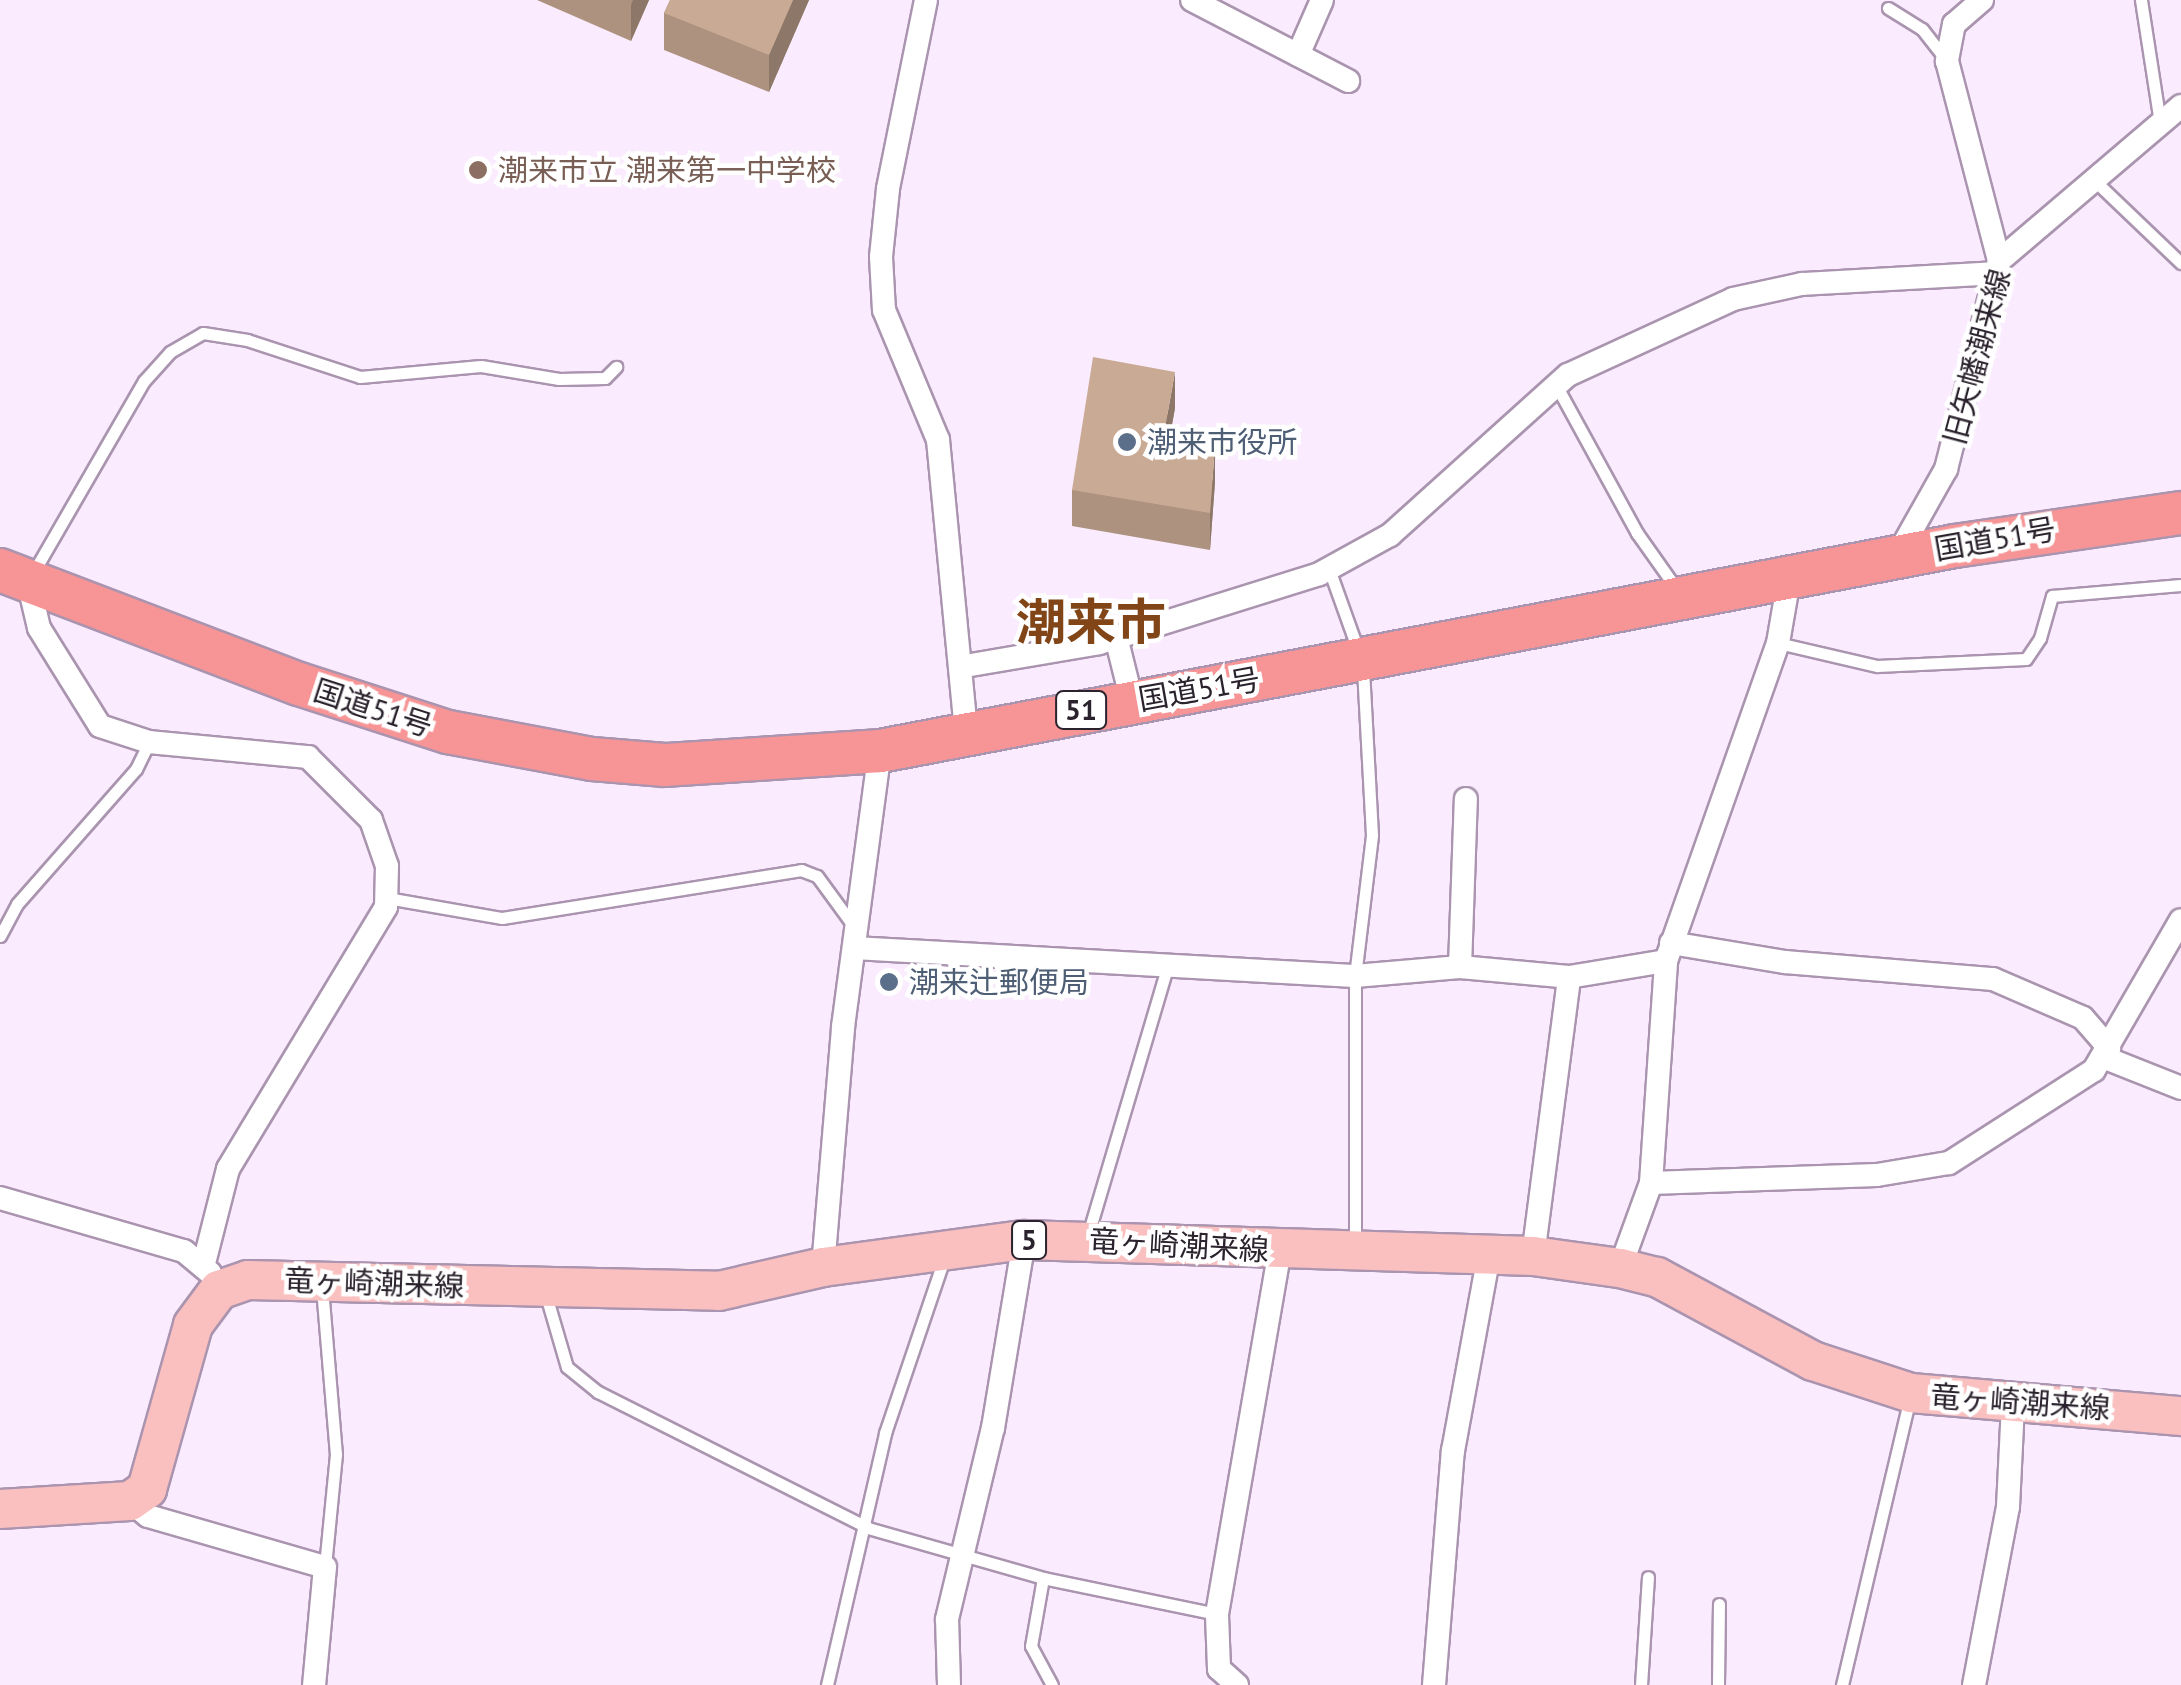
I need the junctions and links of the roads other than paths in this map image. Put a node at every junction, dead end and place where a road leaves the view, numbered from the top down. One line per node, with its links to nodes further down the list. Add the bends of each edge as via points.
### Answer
1 (926, 0): 27 (street, via 888,189 884,310 938,440)
2 (1322, 0): 7 (street)
3 (1982, 0): 8 (street, via 1954,24)
4 (2141, 0): 11 (lane)
5 (1203, 2): 7 (street)
6 (1888, 8): 8 (lane, via 1922,29)
7 (1298, 55): 9 (street)
8 (1947, 61): 14 (street)
9 (1348, 81)
10 (2181, 106): 11 (street, 旧矢幡潮来線)
11 (2160, 124): 12 (street, 旧矢幡潮来線)
12 (2093, 179): 13 (lane); 14 (street, 旧矢幡潮来線)
13 (2181, 263)
14 (1998, 267): 16 (street, via 1802,284 1733,299); 18 (street, 旧矢幡潮来線, via 1946,469)
15 (616, 367): 20 (lane, via 605,378 558,379 481,366 360,377 247,340 203,333 170,352 144,381)
16 (1556, 385): 19 (street, via 1390,534); 23 (lane, via 1637,533)
17 (2181, 513): 18 (highway, 国道51号 / 51, via 2106,519)
18 (1897, 556): 21 (highway, 国道51号 / 51)
19 (1329, 569): 24 (street); 26 (lane)
20 (14, 576): 30 (street, via 38,628 100,726); 31 (highway, 国道51号 / 51, via 314,690 522,748 665,765)
21 (1789, 579): 23 (highway, 国道51号 / 51); 25 (street)
22 (2181, 585): 25 (lane, via 2052,596 2026,659 1876,666)
23 (1684, 598): 26 (highway, 国道51号 / 51)
24 (1116, 637): 27 (street); 28 (street)
25 (1778, 644): 37 (street)
26 (1362, 660): 28 (highway, 国道51号 / 51); 40 (lane, via 1372,834)
27 (964, 666): 29 (street)
28 (1132, 700): 29 (highway, 国道51号 / 51)
29 (966, 732): 31 (highway, 国道51号 / 51)
30 (148, 742): 33 (street, via 308,757 371,820 386,866); 35 (lane, via 136,769 17,904)
31 (880, 750): 36 (street)
32 (1466, 799): 39 (street)
33 (387, 898): 36 (lane, via 502,918 800,870 817,876); 55 (street, via 292,1071 228,1169)
34 (2181, 920): 42 (street)
35 (0, 936)
36 (855, 939): 38 (street); 53 (street)
37 (1669, 952): 41 (street); 42 (street, via 1994,979 2083,1018); 44 (street)
38 (1168, 964): 40 (street); 47 (lane)
39 (1460, 968): 40 (street); 41 (street)
40 (1355, 976): 50 (lane)
41 (1569, 977): 52 (street)
42 (2106, 1052): 43 (street); 44 (street, via 2094,1070 1949,1163 1877,1175)
43 (2181, 1088)
44 (1651, 1183): 54 (street)
45 (0, 1198): 55 (street, via 184,1251)
46 (1024, 1240): 47 (main road, 竜ヶ崎潮来線 / 5); 48 (main road, 竜ヶ崎潮来線 / 5); 64 (street, via 993,1428)
47 (1086, 1240): 49 (main road, 竜ヶ崎潮来線 / 5)
48 (948, 1247): 53 (main road, 竜ヶ崎潮来線 / 5); 63 (lane, via 885,1433)
49 (1280, 1250): 50 (main road, 竜ヶ崎潮来線 / 5); 69 (street)
50 (1355, 1252): 51 (main road, 竜ヶ崎潮来線 / 5)
51 (1489, 1254): 52 (main road, 竜ヶ崎潮来線 / 5); 76 (street, via 1453,1451)
52 (1533, 1256): 54 (main road, 竜ヶ崎潮来線 / 5)
53 (823, 1267): 57 (main road, 竜ヶ崎潮来線 / 5, via 719,1291)
54 (1620, 1268): 58 (main road, 竜ヶ崎潮来線 / 5, via 1669,1283 1813,1361)
55 (212, 1277): 56 (main road, 竜ヶ崎潮来線 / 5); 61 (main road, via 146,1489)
56 (321, 1279): 57 (main road, 竜ヶ崎潮来線 / 5); 65 (lane, via 336,1454)
57 (543, 1288): 63 (lane, via 567,1367 598,1392)
58 (1911, 1393): 59 (main road, 竜ヶ崎潮来線 / 5); 79 (lane)
59 (2013, 1402): 60 (main road, 竜ヶ崎潮来線 / 5); 80 (street, via 2008,1507)
60 (2181, 1416)
61 (130, 1500): 62 (main road); 65 (street, via 148,1516)
62 (0, 1508)
63 (868, 1528): 64 (lane); 72 (lane)
64 (961, 1557): 67 (lane); 73 (street, via 947,1619)
65 (325, 1567): 71 (street)
66 (1648, 1577): 77 (lane)
67 (1044, 1578): 69 (lane); 74 (lane, via 1030,1646)
68 (1719, 1604): 78 (lane)
69 (1217, 1614): 70 (street)
70 (1218, 1677): 75 (street)
71 (314, 1685)
72 (827, 1685)
73 (949, 1685)
74 (1052, 1685)
75 (1237, 1685)
76 (1434, 1685)
77 (1641, 1685)
78 (1718, 1685)
79 (1842, 1685)
80 (1974, 1685)

